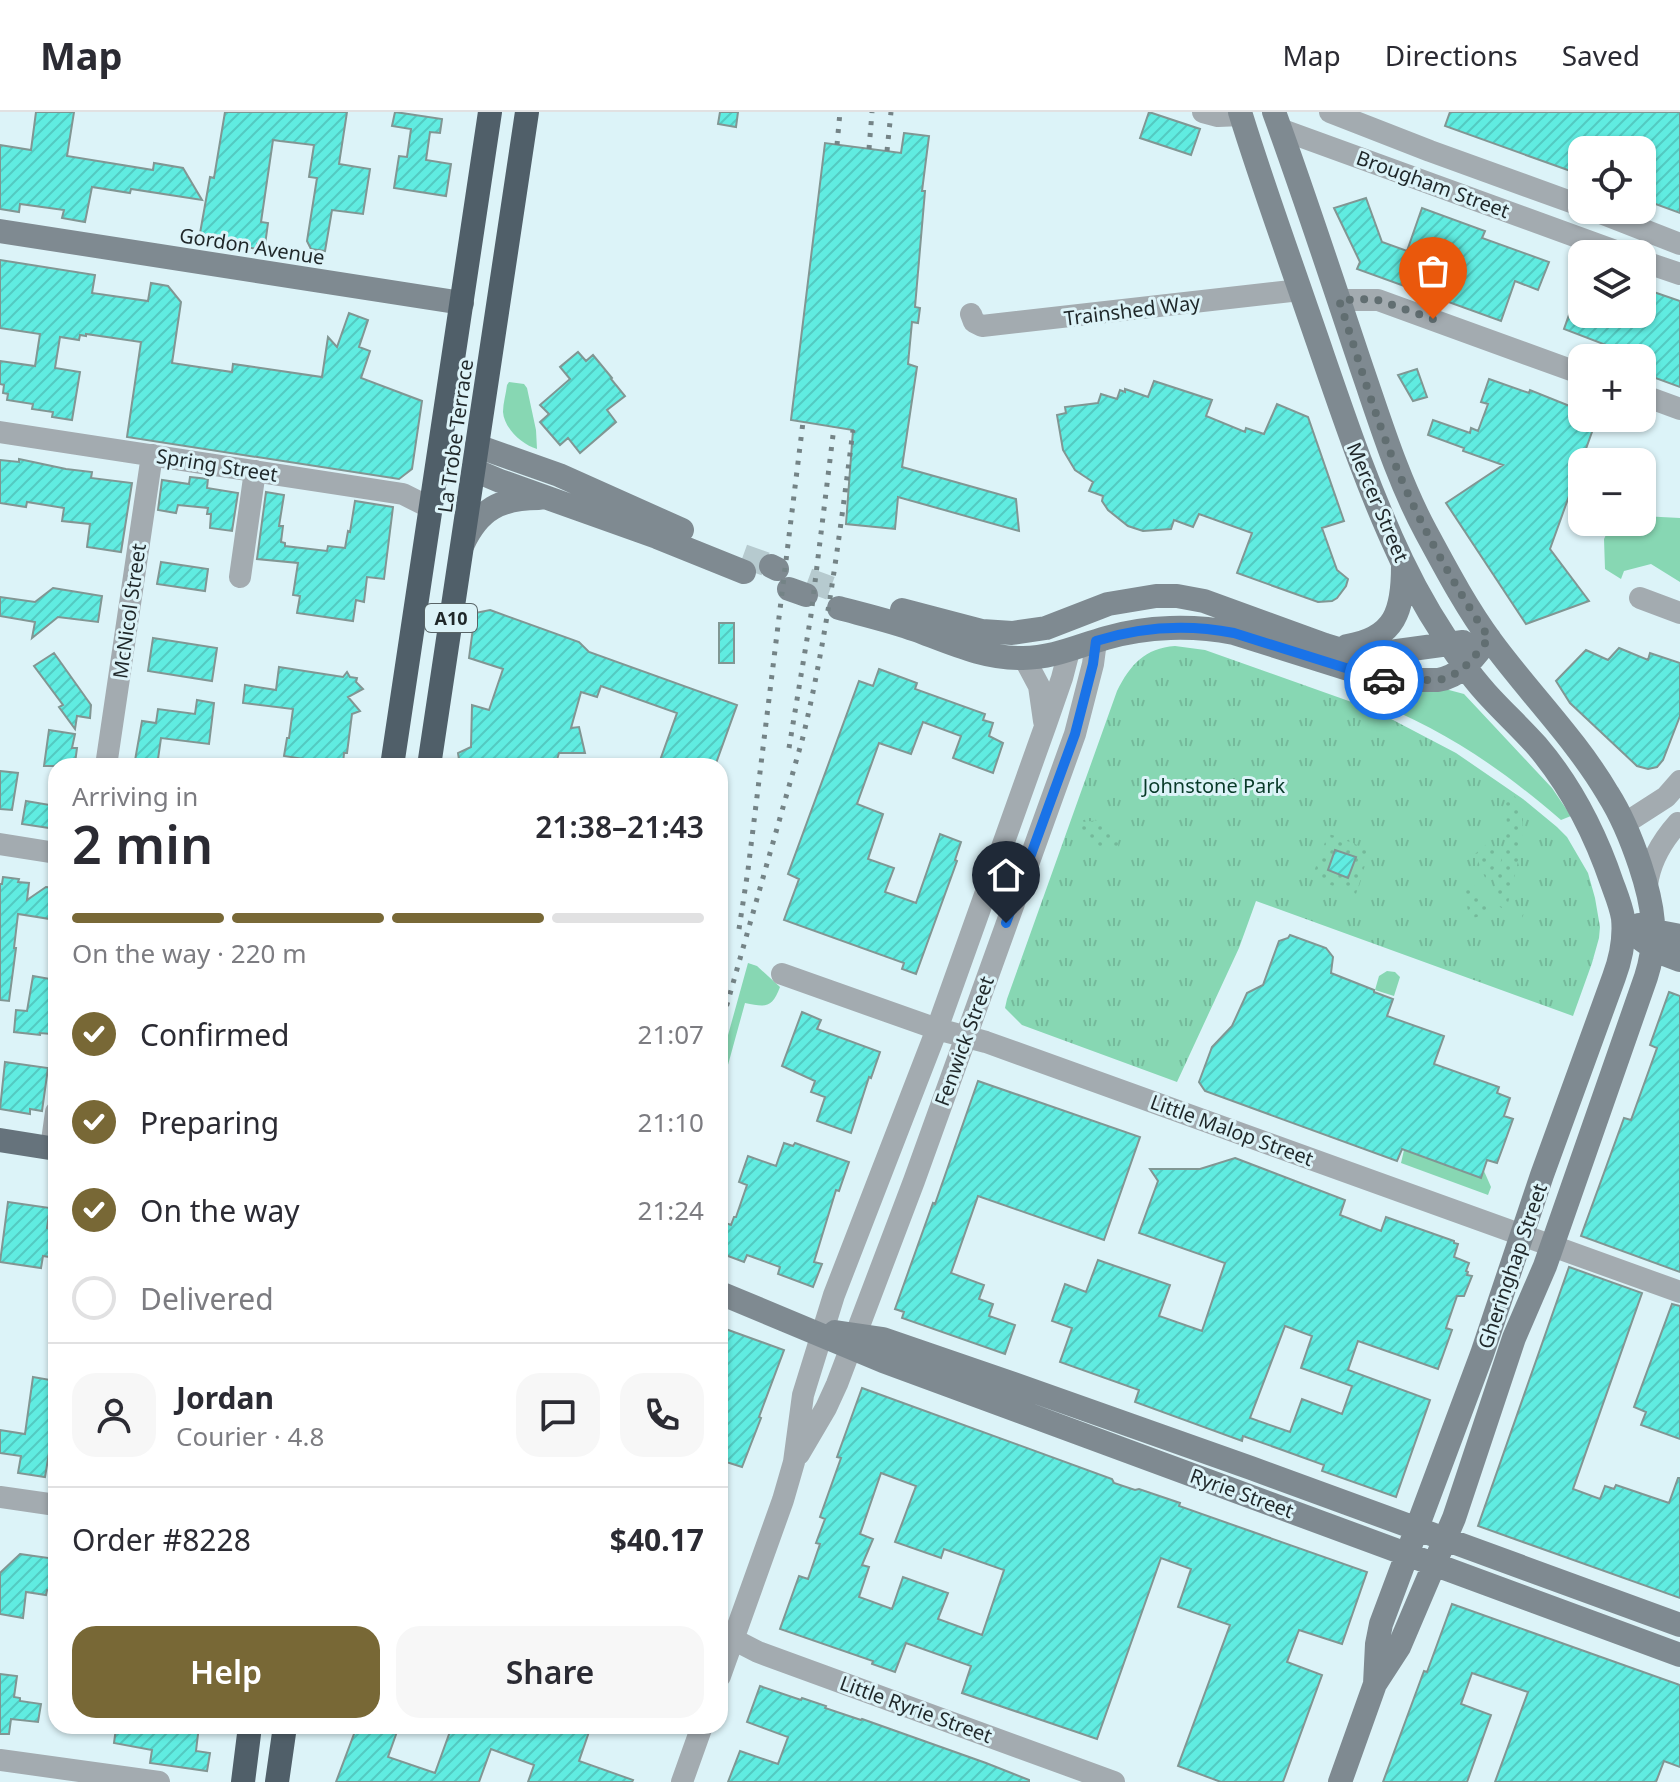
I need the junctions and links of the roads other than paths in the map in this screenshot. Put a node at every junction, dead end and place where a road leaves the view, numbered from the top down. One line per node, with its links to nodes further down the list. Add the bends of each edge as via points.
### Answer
1 (490, 112): 16 (highway, La Trobe Terrace / A10)
2 (527, 112): 17 (highway, La Trobe Terrace / A10)
3 (1203, 112): 5 (street, Brougham Street, via 1223,117)
4 (1332, 112): 7 (street, Brougham Street)
5 (1242, 113): 6 (street, Brougham Street); 14 (street, Mercer Street)
6 (1277, 120): 10 (street, Brougham Street); 15 (street, Mercer Street)
7 (1568, 201)
8 (1629, 224): 11 (street)
9 (0, 231): 16 (street, Gordon Avenue)
10 (1588, 240)
11 (1680, 244)
12 (1656, 266): 13 (street)
13 (1680, 274)
14 (1300, 290): 15 (street); 18 (street, Trainshed Way, via 982,326); 21 (street, Mercer Street)
15 (1339, 300): 19 (street, via 1378,300); 20 (street, Mercer Street)
16 (462, 303): 17 (highway, Gordon Avenue); 25 (highway, La Trobe Terrace / A10)
17 (497, 309): 27 (highway, La Trobe Terrace / A10)
18 (971, 314)
19 (1568, 369)
20 (1363, 370): 21 (street); 39 (street, Mercer Street, via 1409,496)
21 (1330, 380): 32 (street, Mercer Street)
22 (1656, 400): 23 (street)
23 (1680, 409)
24 (0, 432): 26 (street, Spring Street)
25 (440, 454): 27 (highway); 30 (highway, La Trobe Terrace / A10)
26 (152, 455): 28 (street, Spring Street); 47 (street, McNicol Street)
27 (476, 458): 29 (street, via 500,481); 29 (street, via 559,475 737,559); 31 (highway, La Trobe Terrace / A10)
28 (255, 471): 30 (street, Spring Street, via 403,494); 33 (street)
29 (557, 501): 31 (street, via 531,498 494,506 474,523)
30 (431, 508): 48 (highway, La Trobe Terrace / A10)
31 (463, 544): 49 (highway, La Trobe Terrace / A10)
32 (1403, 563): 41 (street, Mercer Street); 42 (street, via 1401,598 1389,626 1356,644)
33 (240, 577)
34 (1640, 598): 36 (street)
35 (839, 608): 38 (street)
36 (1680, 613)
37 (1082, 614): 38 (street, via 1038,630 982,631 841,592); 40 (street, Fenwick Street); 42 (street, via 1156,596 1187,596); 43 (street, Fenwick Street)
38 (913, 629): 44 (street, via 975,652)
39 (1489, 638): 41 (street); 45 (street); 52 (street, Mercer Street, via 1585,759)
40 (1096, 641): 43 (street); 45 (street, via 1197,627 1234,633 1385,680 1443,680); 63 (street, Fenwick Street, via 1075,734)
41 (1449, 643): 42 (street, via 1361,653); 45 (street, Mercer Street)
42 (1325, 645)
43 (1069, 651): 44 (street); 46 (street, Fenwick Street)
44 (1024, 658): 46 (street, Fenwick Street, via 1041,692)
45 (1465, 667): 54 (street, Mercer Street, via 1547,759)
46 (1042, 734): 62 (street, Fenwick Street)
47 (107, 758)
48 (393, 758)
49 (430, 758)
50 (1680, 781): 52 (street, Gheringhap Street)
51 (1679, 823): 52 (street, Gheringhap Street); 56 (street, Gheringhap Street, via 1656,853)
52 (1628, 832): 54 (street, Gheringhap Street); 56 (street, Gheringhap Street)
53 (0, 844): 55 (street)
54 (1599, 847): 57 (street, Gheringhap Street)
55 (48, 852)
56 (1647, 885): 59 (street, Gheringhap Street)
57 (1623, 916): 59 (street, via 1635,934); 64 (street, Gheringhap Street, via 1617,967)
58 (1680, 936): 59 (street)
59 (1653, 939): 60 (street); 65 (street, Gheringhap Street, via 1646,977)
60 (1680, 960)
61 (782, 974): 62 (street, Little Malop Street)
62 (937, 1029): 63 (street, Little Malop Street); 68 (street, Fenwick Street)
63 (966, 1036): 69 (street, Fenwick Street); 70 (street, Little Malop Street)
64 (1574, 1088): 65 (street); 70 (street, Gheringhap Street)
65 (1603, 1098): 71 (street, Gheringhap Street)
66 (0, 1140): 67 (main road)
67 (48, 1148)
68 (883, 1167): 69 (street); 74 (street, Fenwick Street)
69 (914, 1181): 75 (street, Fenwick Street)
70 (1522, 1236): 71 (street, Little Malop Street); 79 (street, Gheringhap Street)
71 (1552, 1246): 72 (street, Little Malop Street); 80 (street, Gheringhap Street)
72 (1680, 1292)
73 (728, 1296): 74 (street, Ryrie Street)
74 (816, 1331): 75 (street, Ryrie Street); 76 (street, Fenwick Street)
75 (853, 1342): 76 (street, Fenwick Street, via 826,1408); 79 (street, Ryrie Street, via 883,1339); 81 (street, Ryrie Street)
76 (794, 1462): 84 (street, Fenwick Street)
77 (0, 1497): 78 (street)
78 (48, 1504)
79 (1417, 1530): 80 (street, Ryrie Street); 81 (street, Gheringhap Street)
80 (1444, 1540): 82 (street, Gheringhap Street); 83 (street, Ryrie Street)
81 (1407, 1553): 82 (street, Ryrie Street); 87 (street, Gheringhap Street, via 1379,1633)
82 (1434, 1563): 86 (street, Ryrie Street); 87 (street, Gheringhap Street, via 1399,1647)
83 (1680, 1625)
84 (728, 1634)
85 (728, 1637): 96 (street, Little Ryrie Street)
86 (1680, 1653)
87 (1375, 1684): 97 (street, Gheringhap Street)
88 (249, 1734): 93 (highway)
89 (284, 1734): 94 (highway)
90 (699, 1734): 95 (street)
91 (0, 1760): 92 (street)
92 (159, 1782)
93 (243, 1782)
94 (277, 1782)
95 (682, 1782)
96 (1114, 1782)
97 (1340, 1782)

